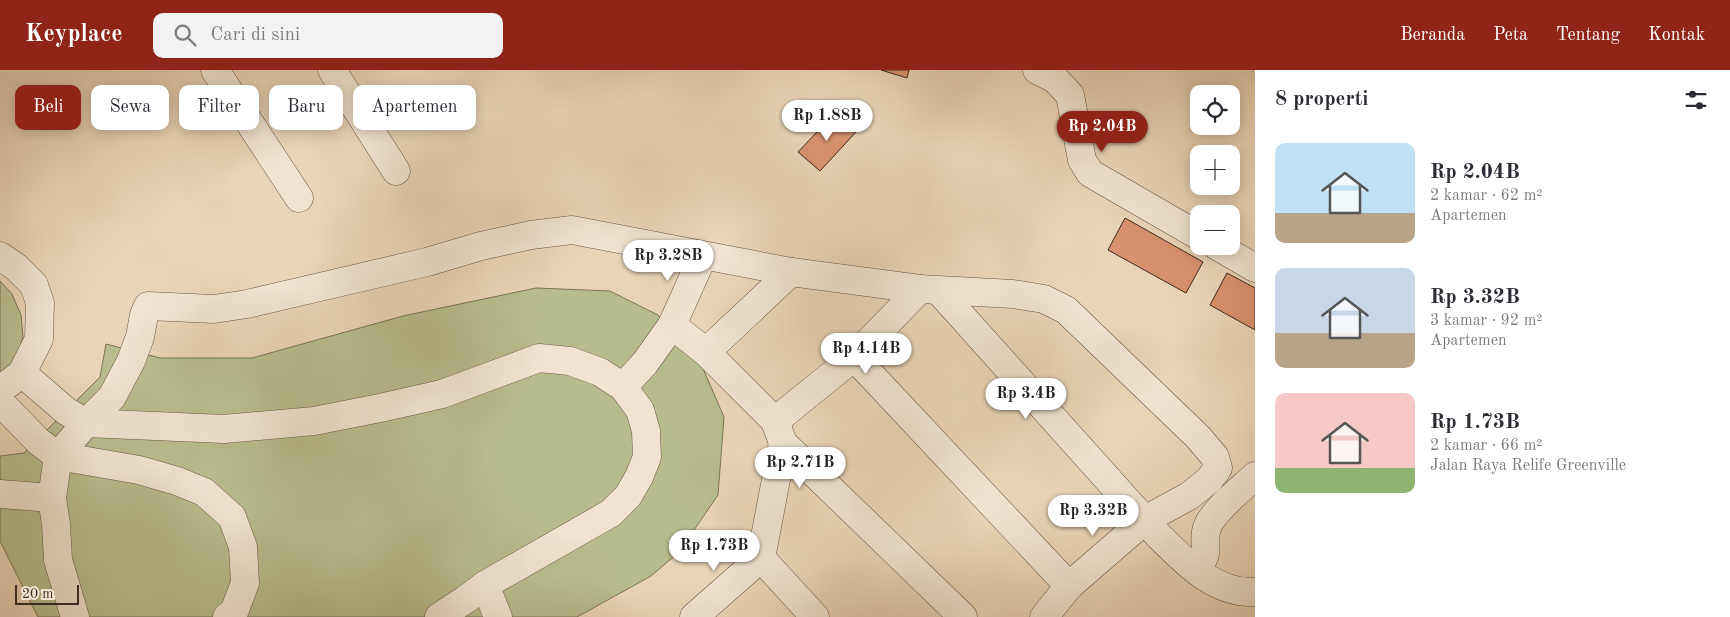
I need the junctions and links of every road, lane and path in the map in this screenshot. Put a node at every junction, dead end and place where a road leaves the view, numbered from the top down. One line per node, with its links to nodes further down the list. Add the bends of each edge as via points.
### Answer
1 (215, 70): 5 (street)
2 (332, 70): 4 (street)
3 (1037, 70): 6 (street, via 1055,79 1070,95 1082,160 1090,174)
4 (396, 171)
5 (299, 198)
6 (1190, 231)
7 (1233, 255): 10 (street)
8 (0, 256): 16 (street, via 34,285 40,303 39,339)
9 (703, 256): 11 (street); 13 (street); 20 (street, via 572,230 481,246 427,262 247,304 214,309 148,306 131,361 112,397)
10 (1255, 268)
11 (790, 272): 12 (street); 14 (street)
12 (929, 290): 15 (street); 26 (street); 26 (street, via 1013,294 1044,299 1066,310 1198,437 1215,457 1218,468 1189,496)
13 (672, 325): 14 (street); 17 (street)
14 (706, 352): 21 (street)
15 (854, 357): 21 (street); 29 (street)
16 (32, 381): 18 (street); 20 (street)
17 (623, 387): 20 (street, via 600,372 570,361 539,358 442,394 314,421 224,429); 28 (street, via 640,410 646,431 647,457 628,496 611,513 590,526)
18 (0, 391)
19 (7, 410): 22 (street)
20 (76, 417): 22 (street)
21 (779, 432): 27 (street); 37 (street)
22 (49, 449): 25 (street); 32 (street, via 177,481 204,492 232,517 243,547 245,583 234,612)
23 (1255, 476): 26 (street, via 1209,524 1205,533 1207,552 1202,563)
24 (0, 494): 25 (street)
25 (52, 498): 31 (street, via 58,560)
26 (1168, 543): 29 (street); 30 (street, via 1220,586 1241,593)
27 (761, 558): 35 (street); 36 (street)
28 (484, 585): 33 (street); 34 (street)
29 (1069, 586): 38 (street)
30 (1255, 592)
31 (75, 617)
32 (227, 617)
33 (439, 617)
34 (498, 617)
35 (694, 617)
36 (815, 617)
37 (963, 617)
38 (1044, 617)

